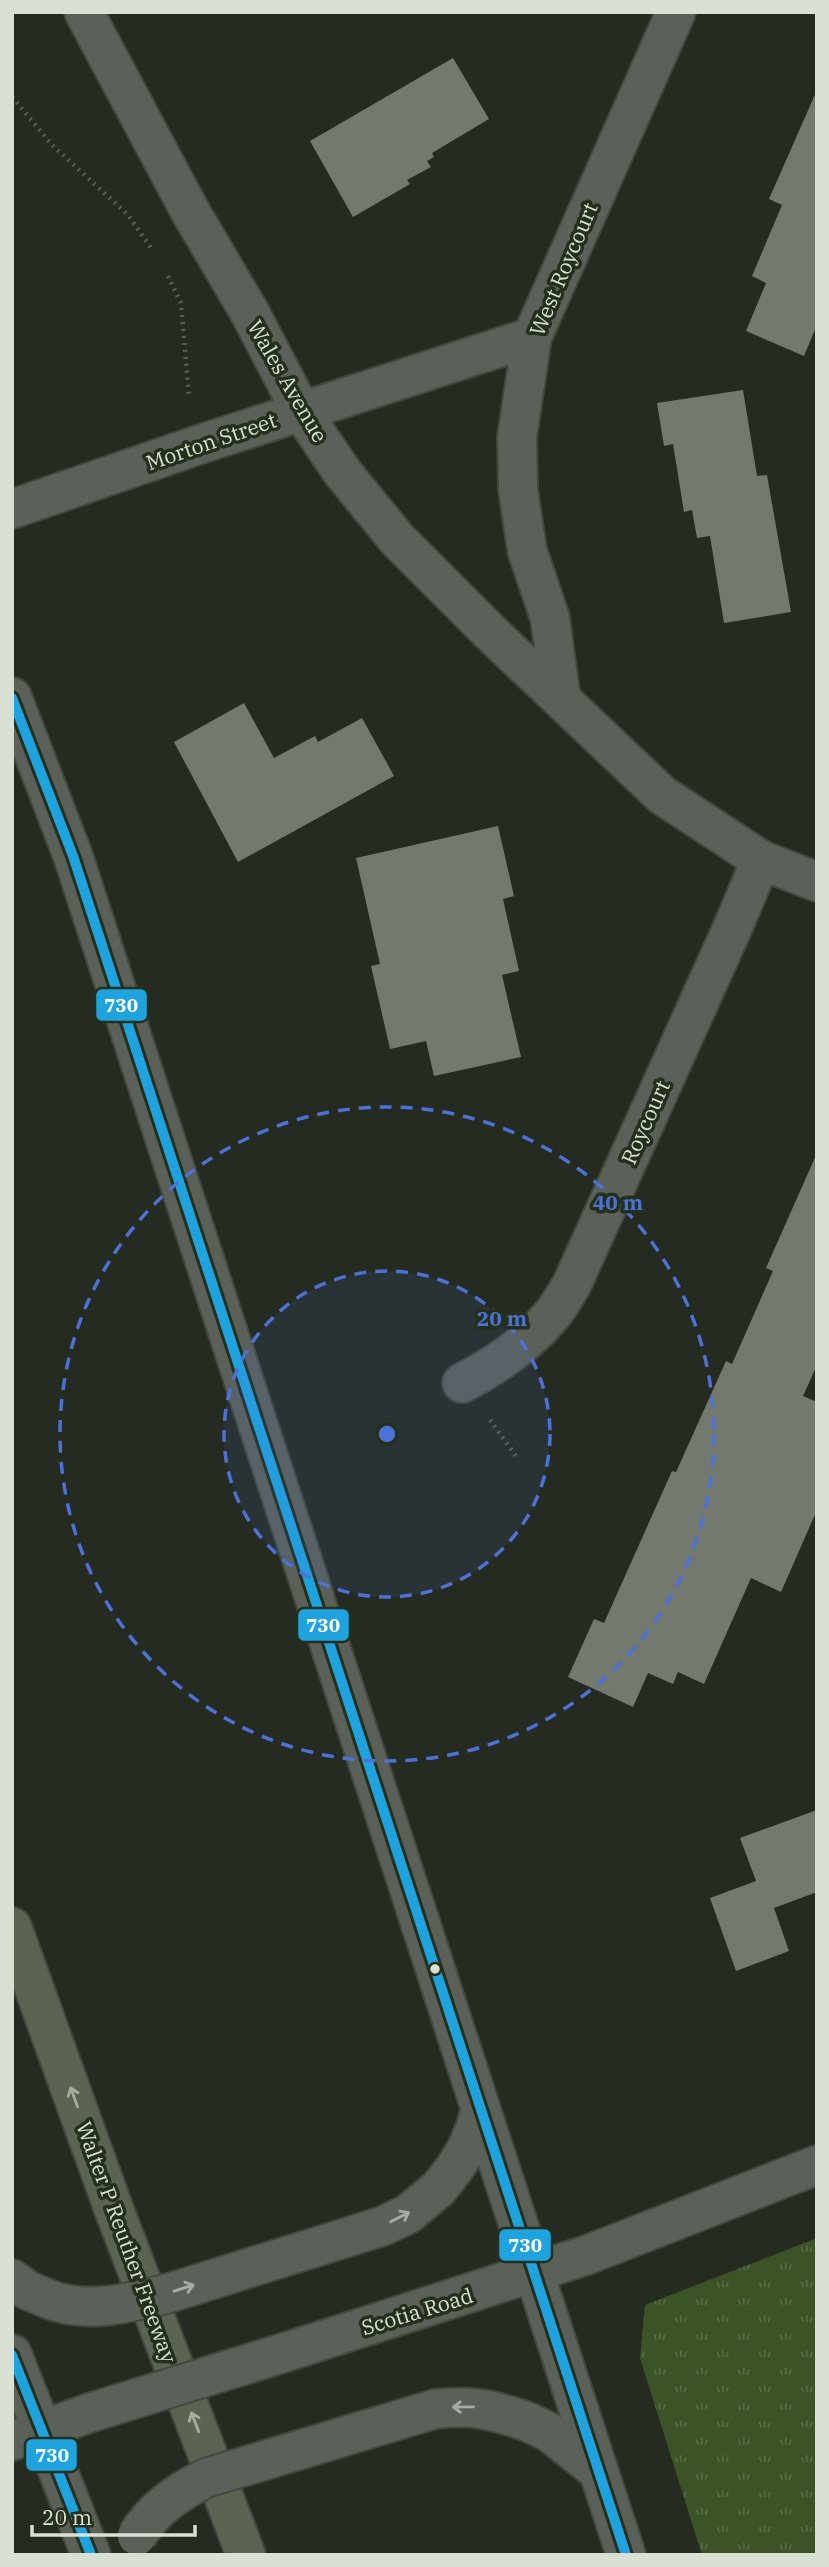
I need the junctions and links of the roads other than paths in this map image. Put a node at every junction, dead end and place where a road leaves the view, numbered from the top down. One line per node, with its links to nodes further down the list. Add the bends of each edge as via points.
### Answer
1 (84, 12): 4 (street, Wales Avenue)
2 (676, 12): 3 (street, West Roycourt)
3 (531, 337): 4 (street, Morton Street); 7 (street, West Roycourt, via 517,438 519,489 527,550 550,618)
4 (302, 411): 5 (street, Morton Street); 7 (street, Wales Avenue, via 343,473 397,539)
5 (12, 509)
6 (12, 696): 12 (street, via 73,856)
7 (561, 699): 8 (street, via 662,795)
8 (761, 860): 9 (street); 10 (street, Roycourt, via 572,1284 551,1316 523,1344)
9 (817, 882)
10 (463, 1383)
11 (12, 1927): 21 (highway, Walter P Reuther Freeway, one-way to 11)
12 (480, 2111): 14 (street); 15 (street, one-way to 12, bridge, via 56,2303 104,2306 135,2302 383,2226 408,2214 451,2175 474,2136)
13 (817, 2165): 14 (street, Scotia Road)
14 (533, 2274): 17 (street, Scotia Road, bridge); 18 (street)
15 (12, 2279)
16 (12, 2354): 17 (street)
17 (28, 2435): 20 (street)
18 (598, 2471): 19 (street, one-way to 19, bridge, via 549,2432 528,2422 467,2406 435,2409 206,2478 163,2505 146,2521); 22 (street)
19 (132, 2546)
20 (91, 2555)
21 (246, 2555)
22 (626, 2555)

